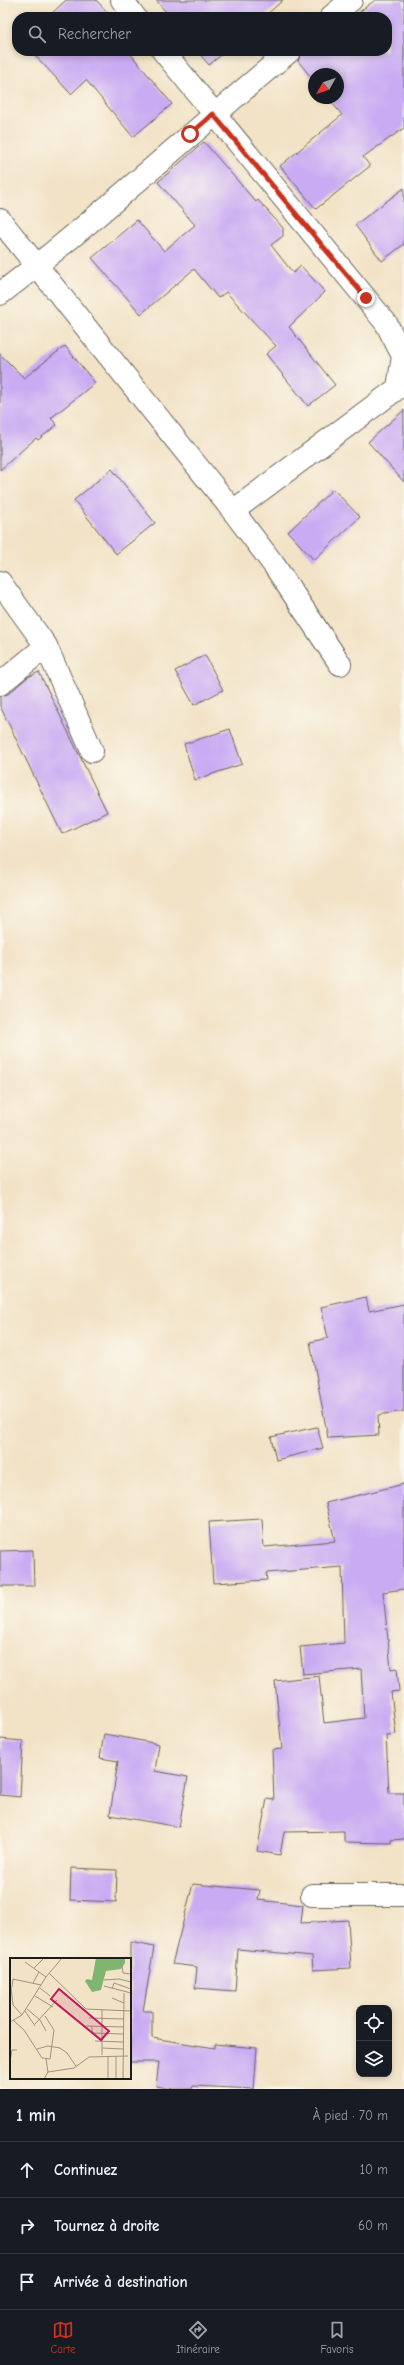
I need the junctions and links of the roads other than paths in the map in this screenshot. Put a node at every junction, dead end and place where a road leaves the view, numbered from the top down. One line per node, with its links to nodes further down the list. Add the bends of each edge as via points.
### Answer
1 (122, 0): 3 (street)
2 (351, 0): 4 (street)
3 (131, 12)
4 (337, 12)
5 (167, 56): 7 (street)
6 (284, 56): 7 (street)
7 (213, 114): 9 (street); 11 (street, via 386,323 403,356 398,388)
8 (0, 220): 9 (street)
9 (37, 266): 10 (street); 11 (street)
10 (0, 294)
11 (233, 511): 14 (street, via 274,565)
12 (0, 582): 13 (street)
13 (46, 646): 15 (street); 16 (street)
14 (340, 664)
15 (0, 684)
16 (92, 751)
17 (404, 1894): 18 (street)
18 (312, 1895)

